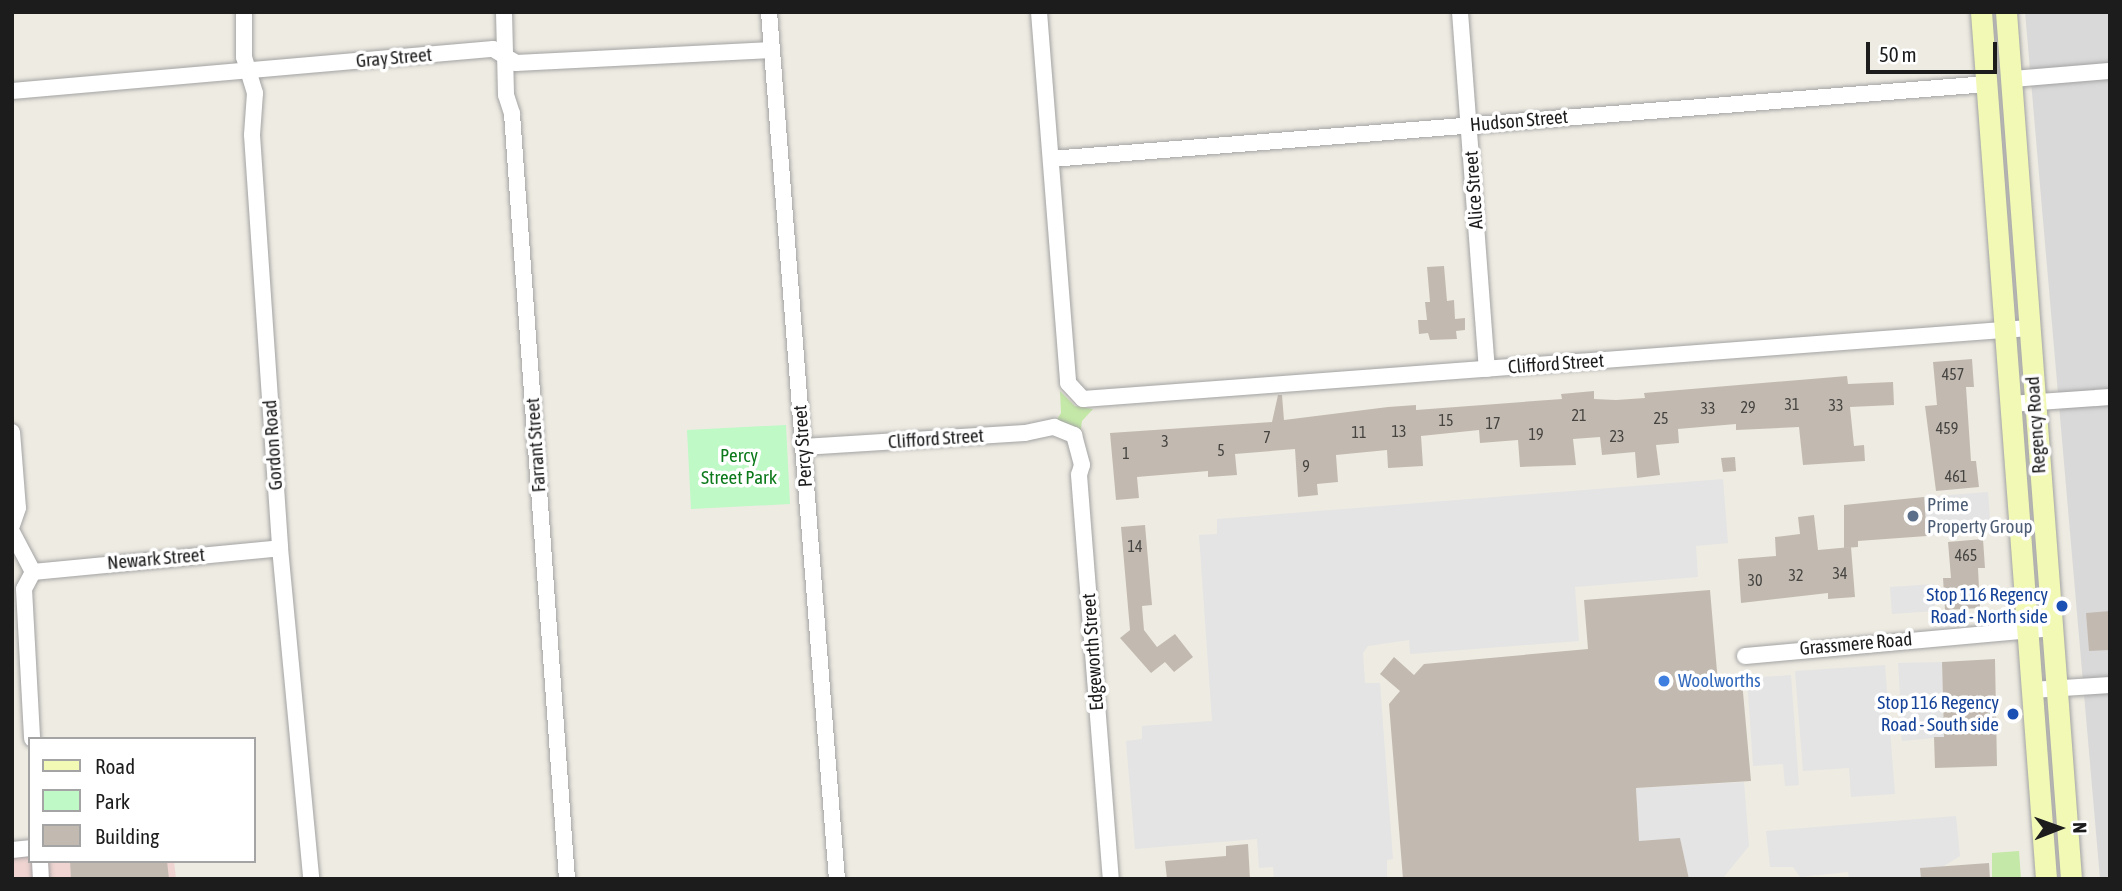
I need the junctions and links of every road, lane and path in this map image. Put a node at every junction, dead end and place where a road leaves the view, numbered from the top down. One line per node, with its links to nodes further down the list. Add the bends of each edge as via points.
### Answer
1 (244, 12): 10 (street, Gordon Road, via 244,57)
2 (504, 12): 9 (street, Farrant Street)
3 (769, 12): 8 (street, Percy Street)
4 (1040, 12): 16 (street)
5 (1460, 12): 15 (street, Alice Street)
6 (1981, 12): 13 (main road, Regency Road)
7 (2006, 12): 12 (main road, Regency Road)
8 (772, 50): 9 (street, Gray Street, via 516,63); 25 (street, Percy Street)
9 (505, 56): 10 (street, Gray Street, via 493,49); 38 (street, Farrant Street)
10 (249, 70): 14 (street, Gray Street); 28 (street, Gordon Road, via 255,93 252,135)
11 (2110, 71): 12 (street)
12 (2012, 79): 17 (main road, Regency Road)
13 (1987, 84): 15 (street, Hudson Street); 18 (main road, Regency Road)
14 (12, 91)
15 (1469, 125): 16 (street, Hudson Street); 19 (street, Alice Street)
16 (1051, 159): 19 (street, Clifford Street, via 1068,383 1083,399)
17 (2029, 328): 18 (street, Clifford Street); 21 (main road, Regency Road)
18 (2004, 330): 19 (street, Clifford Street); 22 (main road, Regency Road)
19 (1487, 369)
20 (2110, 397): 21 (street)
21 (2034, 402): 22 (street); 30 (main road, Regency Road)
22 (2010, 404): 31 (main road, Regency Road)
23 (1068, 430): 25 (street, Clifford Street, via 1054,427 1024,433); 40 (street, Edgeworth Street, via 1080,443)
24 (12, 432): 26 (street, via 18,508)
25 (803, 447): 39 (street, Percy Street)
26 (12, 525)
27 (12, 531): 29 (street)
28 (280, 548): 29 (street, Newark Street); 37 (street, Gordon Road)
29 (33, 572): 36 (street, via 24,589)
30 (2051, 628): 31 (street, Grassmere Road); 34 (main road, Regency Road)
31 (2027, 630): 32 (street, Grassmere Road); 35 (main road, Regency Road)
32 (1745, 656)
33 (2110, 685): 34 (street)
34 (2057, 689): 35 (street); 42 (main road, Regency Road)
35 (2032, 690): 41 (main road, Regency Road)
36 (32, 737)
37 (311, 879)
38 (567, 879)
39 (837, 879)
40 (1111, 879)
41 (2046, 879)
42 (2071, 879)

